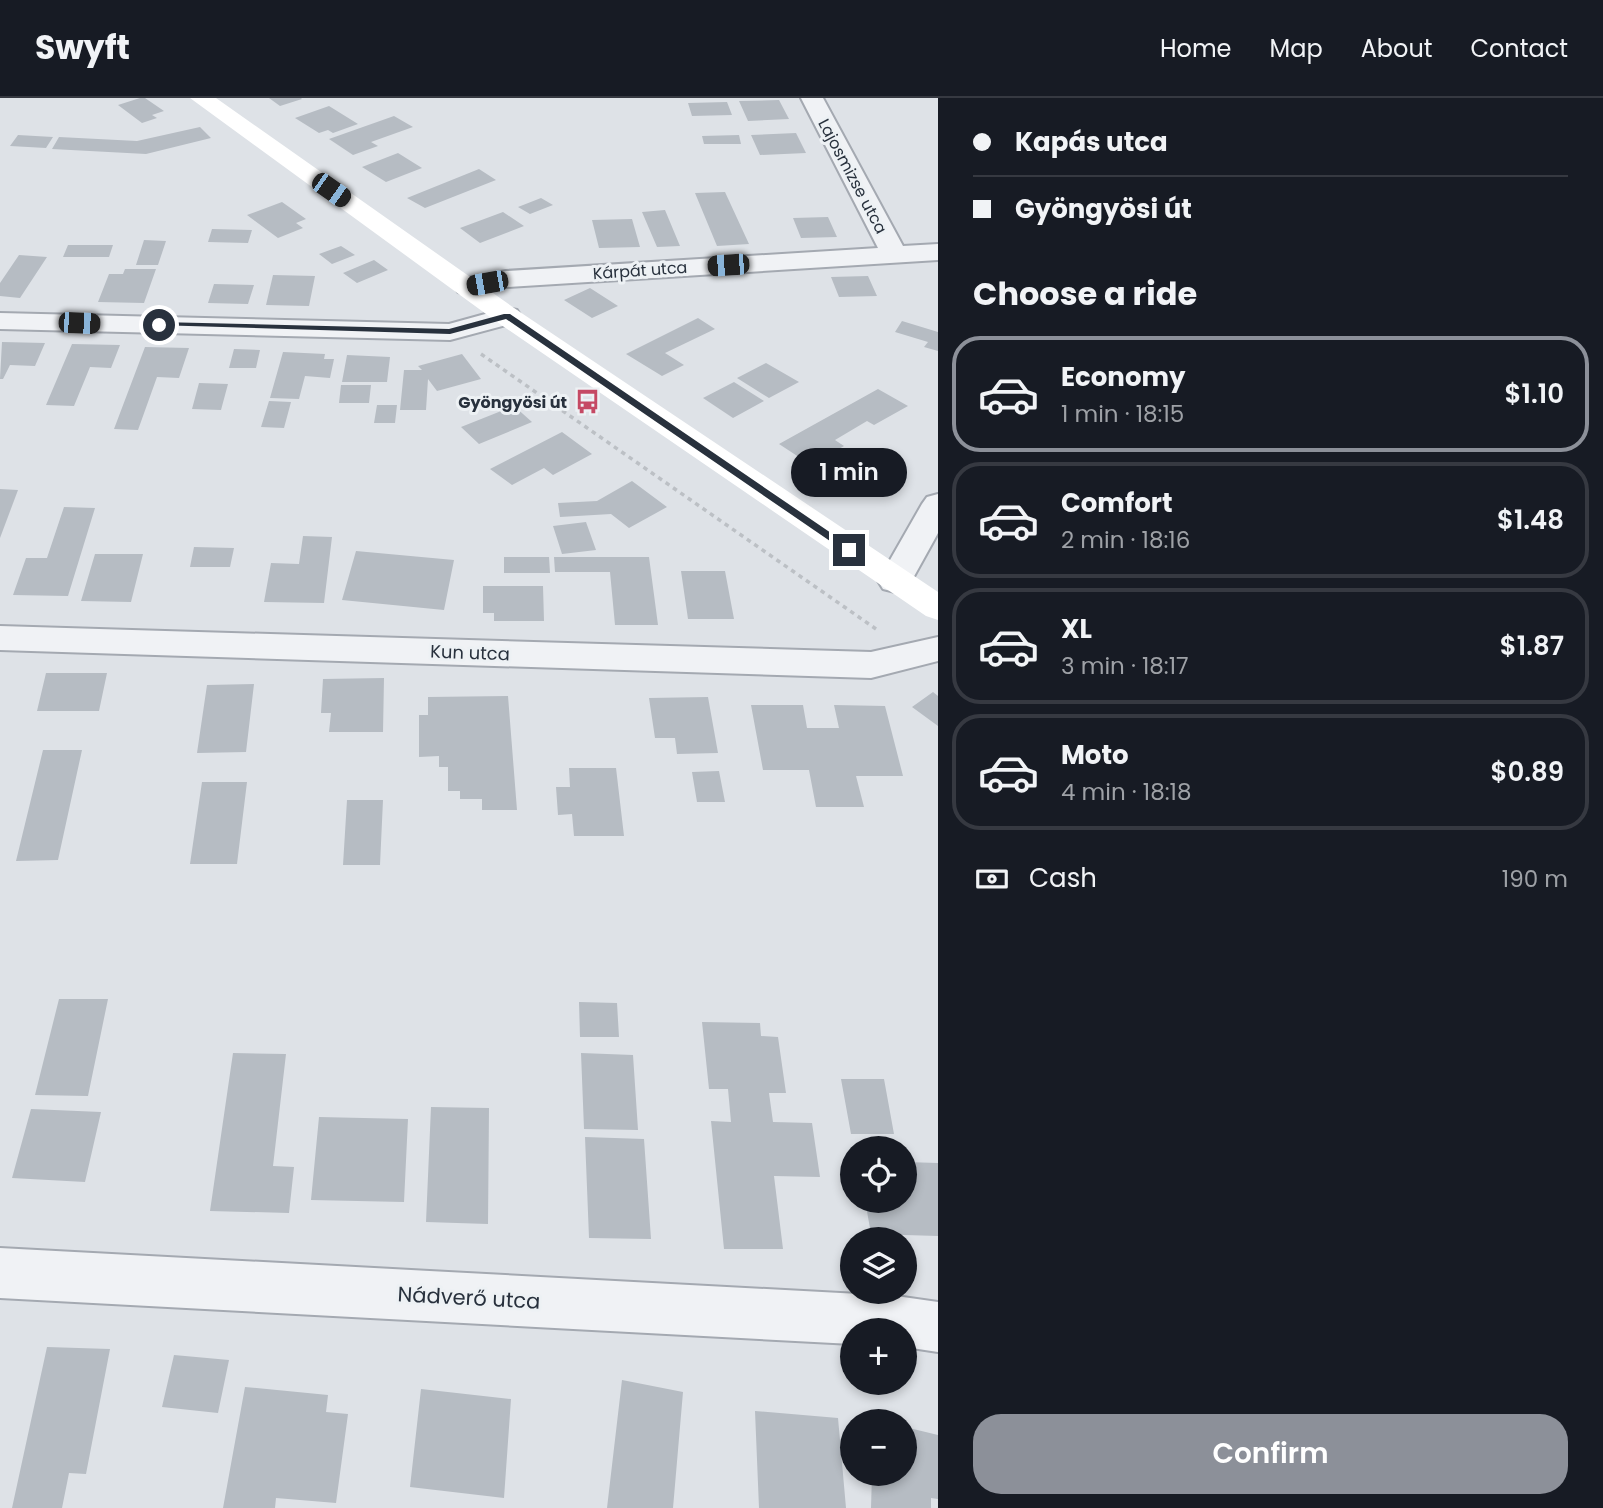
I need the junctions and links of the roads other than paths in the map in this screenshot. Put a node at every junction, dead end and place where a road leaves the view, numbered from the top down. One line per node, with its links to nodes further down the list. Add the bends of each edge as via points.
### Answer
1 (201, 98): 5 (street)
2 (812, 98): 4 (street, Lajosmizse utca)
3 (938, 252): 4 (street, Kárpát utca)
4 (894, 254): 5 (street, Kárpát utca, via 506,279)
5 (467, 286): 6 (street)
6 (507, 316): 7 (street, via 450,332); 9 (street)
7 (0, 321)
8 (938, 504): 9 (street)
9 (895, 581): 10 (street)
10 (938, 608)
11 (0, 638): 12 (street, Kun utca, via 871,665)
12 (926, 652)
13 (0, 1273): 14 (street, Nádverő utca, via 896,1321)
14 (938, 1327)

